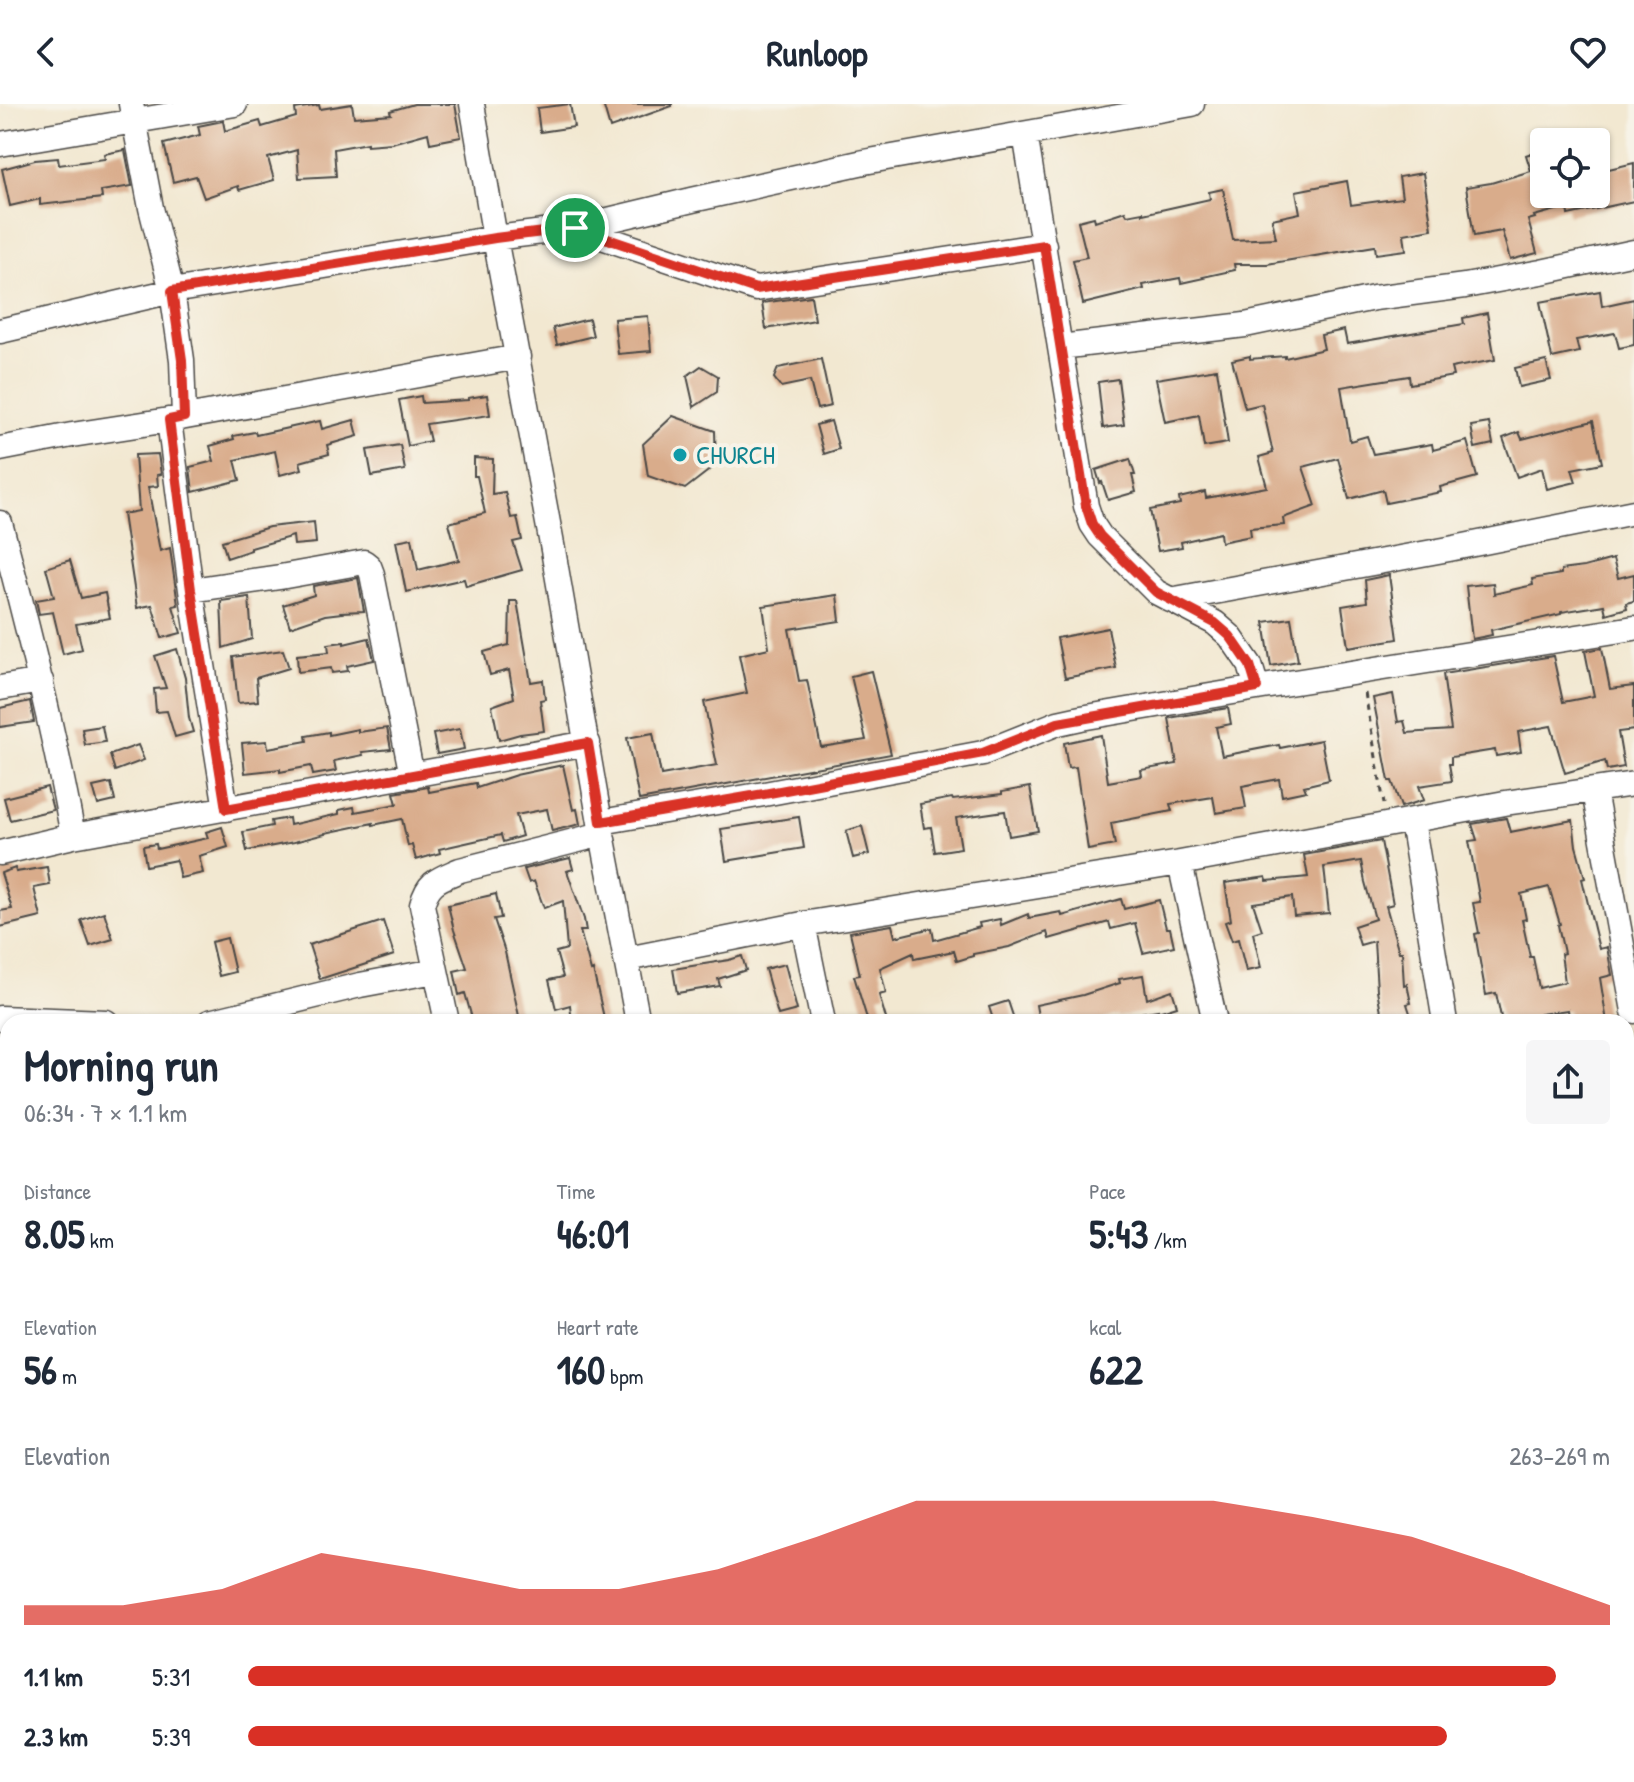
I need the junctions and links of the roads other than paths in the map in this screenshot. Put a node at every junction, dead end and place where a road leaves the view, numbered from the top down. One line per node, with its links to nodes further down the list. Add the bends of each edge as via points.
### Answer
1 (235, 104): 4 (street)
2 (472, 104): 8 (street)
3 (1192, 104): 5 (street)
4 (132, 112): 6 (street); 11 (street)
5 (1025, 134): 7 (street, via 864,162); 9 (street)
6 (0, 144)
7 (575, 228): 8 (street); 9 (street, via 756,289)
8 (495, 238): 11 (street); 14 (street)
9 (1044, 245): 13 (street)
10 (1634, 252): 13 (street, via 1245,325)
11 (172, 291): 12 (street); 15 (street, via 182,360)
12 (0, 331)
13 (1060, 347): 20 (street, via 1092,524 1134,571)
14 (518, 357): 15 (street); 25 (street)
15 (177, 419): 16 (street); 19 (street)
16 (0, 449)
17 (1634, 512): 20 (street)
18 (0, 523): 22 (street)
19 (191, 590): 26 (street, via 364,562 369,566); 29 (street)
20 (1170, 600): 24 (street, via 1230,636 1250,665)
21 (1634, 628): 24 (street)
22 (41, 681): 23 (street); 32 (street)
23 (0, 688)
24 (1257, 688): 31 (street, via 1058,723 983,753)
25 (588, 743): 26 (street); 31 (street)
26 (412, 776): 29 (street)
27 (1634, 784): 28 (street)
28 (1594, 791): 30 (street); 37 (street)
29 (226, 809): 32 (street)
30 (1400, 822): 34 (street); 45 (street)
31 (602, 828): 36 (street); 38 (street, via 460,870 432,885 422,905)
32 (73, 836): 33 (street)
33 (0, 853)
34 (1180, 863): 35 (street); 44 (street)
35 (803, 924): 36 (street); 43 (street)
36 (627, 959): 42 (street)
37 (1630, 968): 39 (street)
38 (435, 971): 40 (street); 41 (street)
39 (1634, 1011)
40 (242, 1014)
41 (445, 1014)
42 (637, 1014)
43 (821, 1014)
44 (1213, 1014)
45 (1443, 1014)

